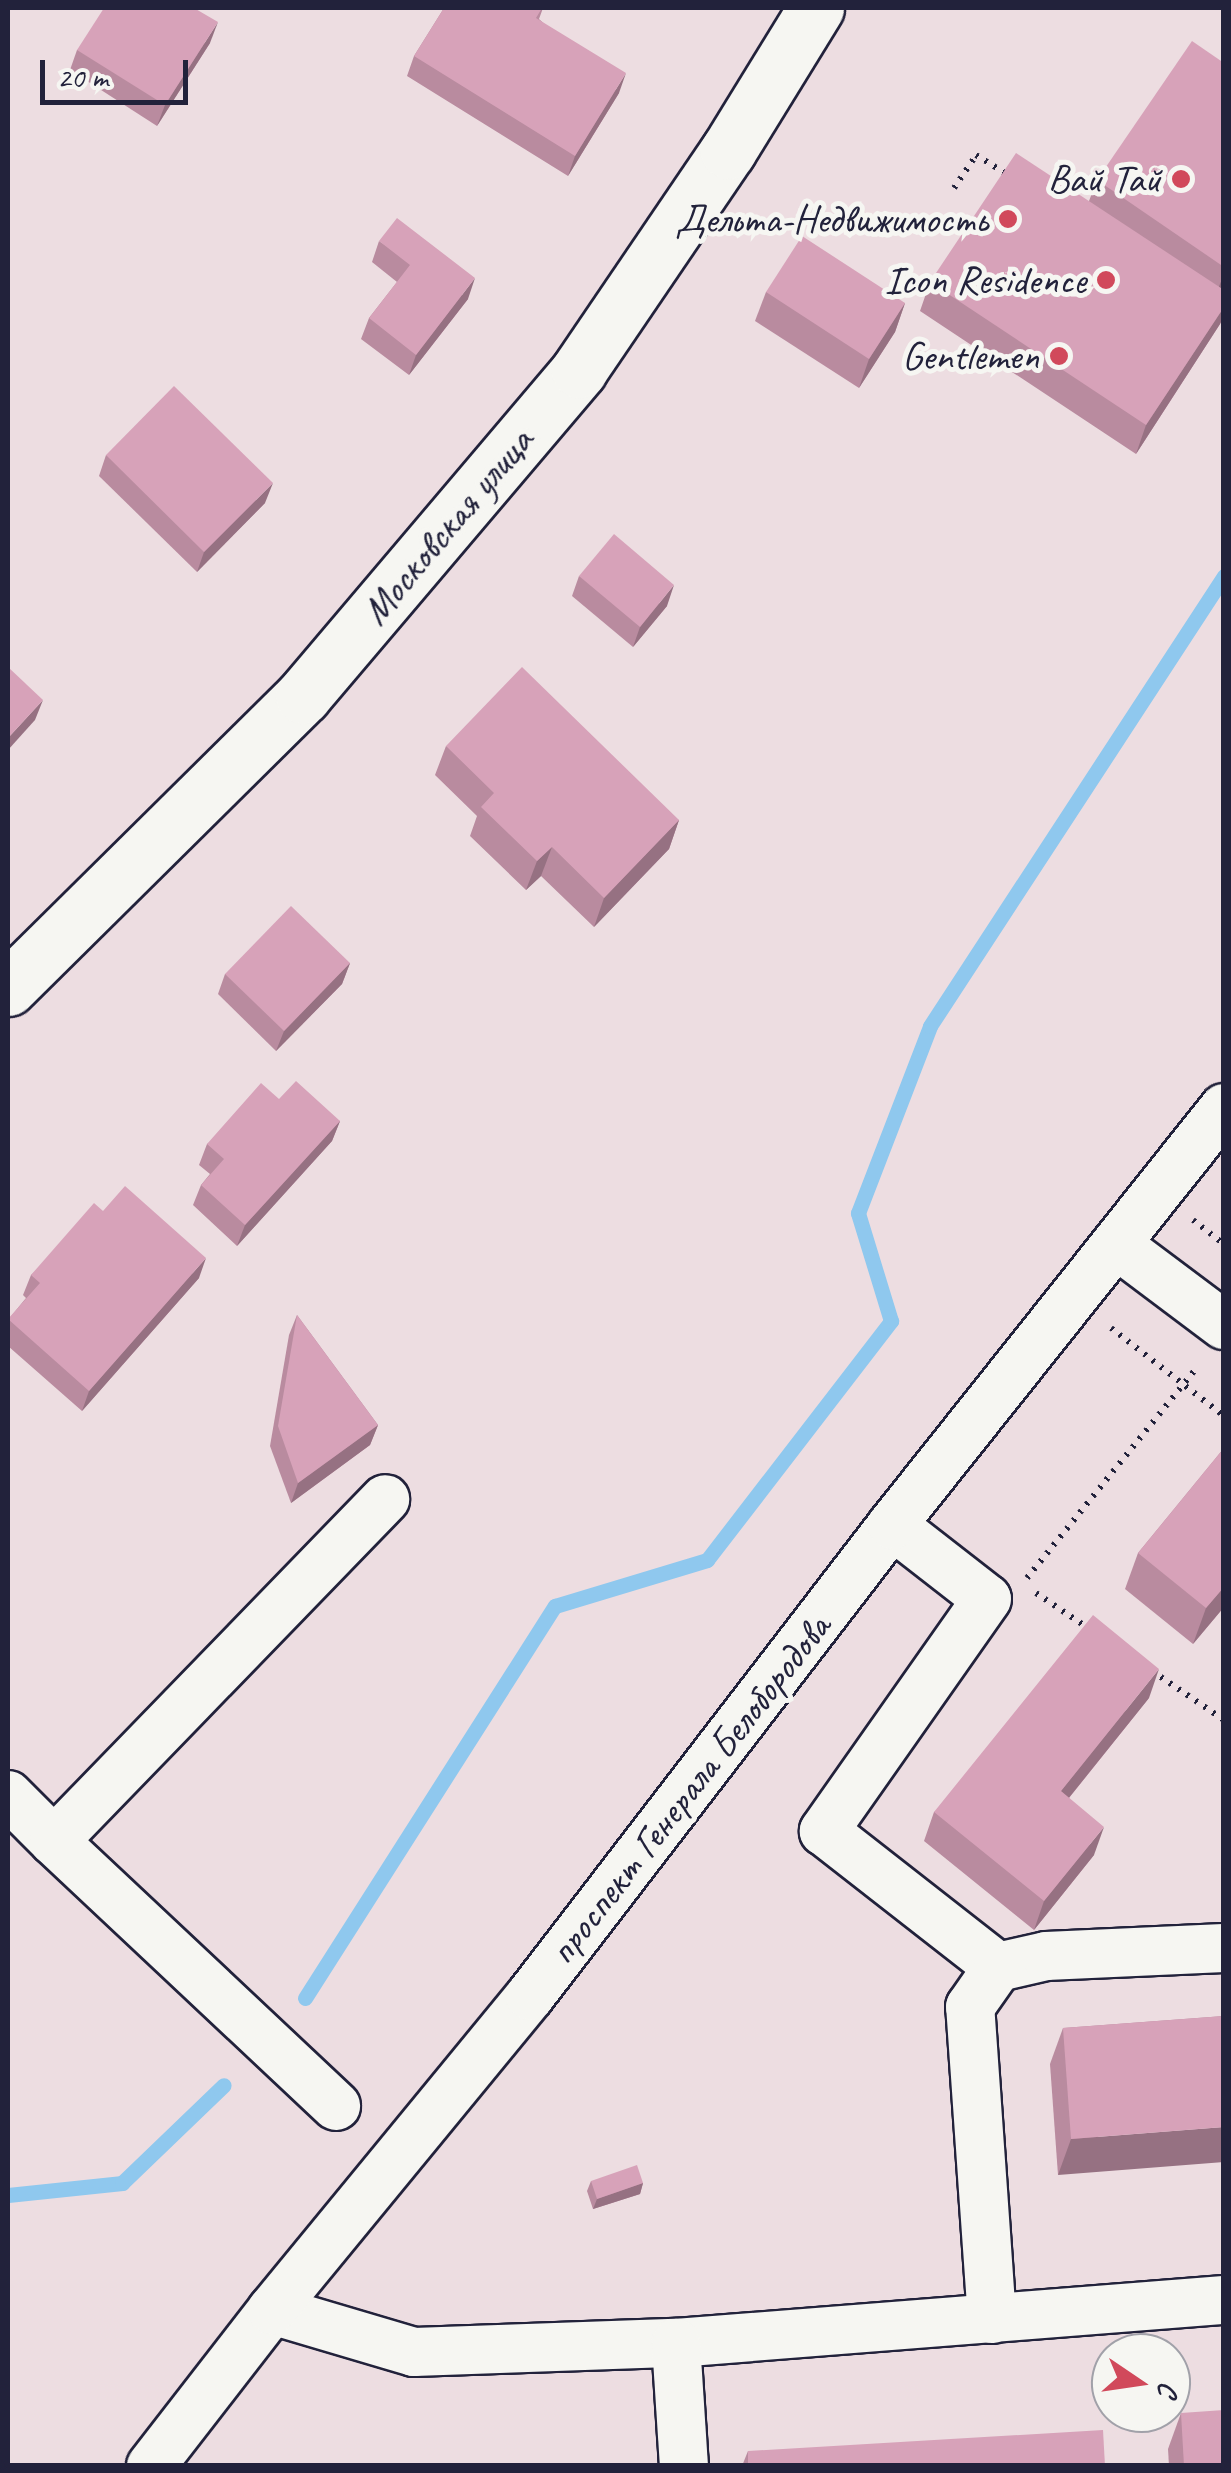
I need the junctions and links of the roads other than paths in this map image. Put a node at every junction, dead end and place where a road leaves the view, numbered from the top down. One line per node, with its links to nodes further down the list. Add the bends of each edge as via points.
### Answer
1 (816, 8): 2 (main road, Московская улица, via 579,370 303,696)
2 (8, 988)
3 (1224, 1108): 4 (street, проспект Генерала Белобородова)
4 (1116, 1244): 5 (street); 7 (street, проспект Генерала Белобородова)
5 (1214, 1342)
6 (385, 1499): 9 (street)
7 (892, 1526): 11 (street, via 987,1599 824,1831); 14 (street, проспект Генерала Белобородова, via 530,1996)
8 (8, 1795): 9 (street)
9 (54, 1842): 12 (street)
10 (1224, 1948): 11 (street, via 1046,1956)
11 (998, 1967): 15 (street, via 970,2006)
12 (336, 2106)
13 (1224, 2300): 15 (street)
14 (272, 2310): 16 (street, via 414,2352); 17 (street, проспект Генерала Белобородова)
15 (992, 2319): 16 (street)
16 (676, 2343): 18 (street)
17 (151, 2466)
18 (684, 2466)

